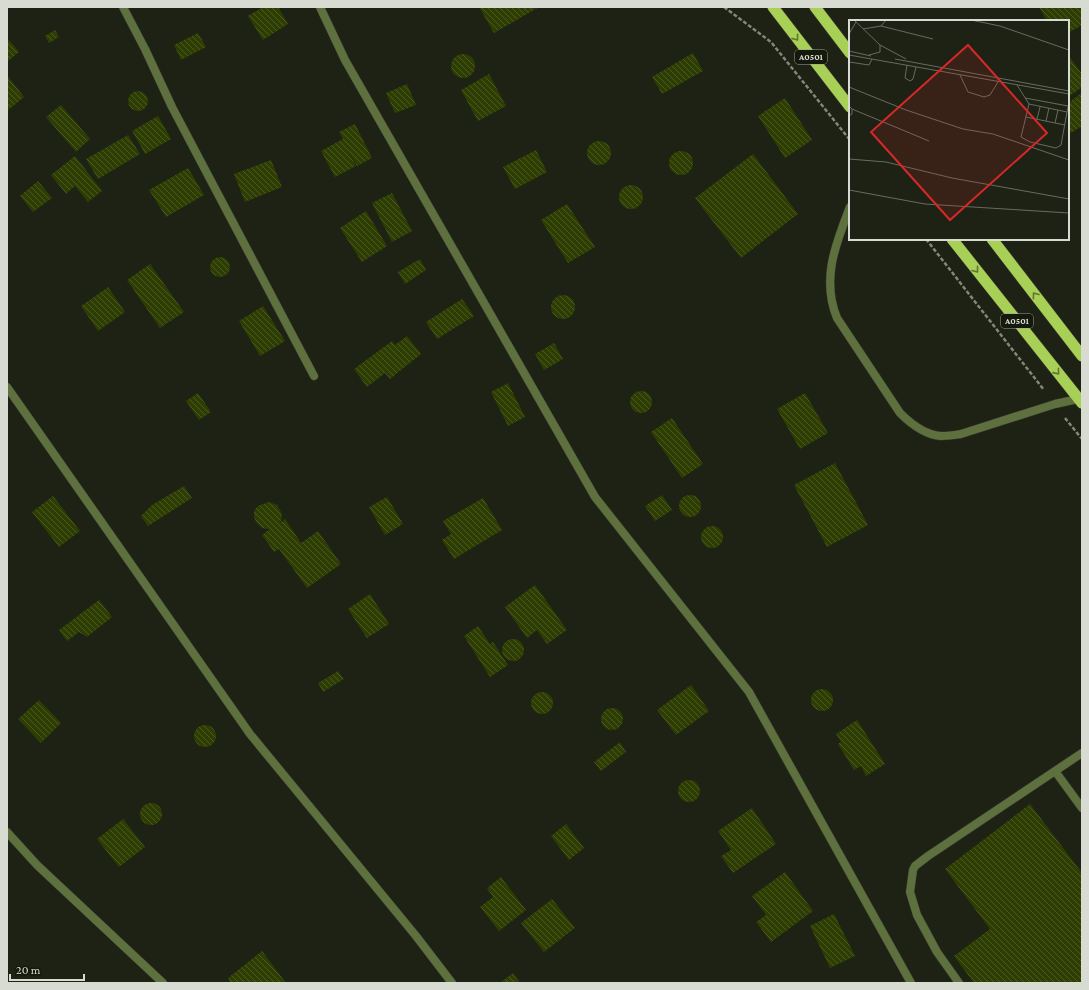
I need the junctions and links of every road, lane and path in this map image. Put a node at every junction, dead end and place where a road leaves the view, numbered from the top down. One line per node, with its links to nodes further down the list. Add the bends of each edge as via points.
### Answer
1 (123, 7): 14 (street, via 172,107)
2 (320, 7): 25 (street, via 345,60 595,497 749,692)
3 (724, 7): 8 (path, via 771,42)
4 (772, 7): 7 (highway, A0501, one-way to 7)
5 (814, 7): 6 (highway)
6 (849, 52)
7 (849, 106)
8 (849, 139)
9 (849, 210): 17 (street, via 836,243 831,266 830,287 834,309 837,318 906,419 933,434 942,436 960,434)
10 (927, 240): 17 (path)
11 (953, 240): 16 (highway, A0501, one-way to 16)
12 (993, 240): 13 (highway, A0501, one-way to 12)
13 (1082, 356)
14 (314, 376)
15 (7, 387): 24 (street, via 250,734)
16 (1080, 401): 17 (street)
17 (1055, 404): 18 (path)
18 (1082, 440)
19 (1082, 753): 20 (street)
20 (1055, 771): 21 (street); 26 (street, via 928,856 913,870 910,892 917,915 937,952)
21 (1082, 808)
22 (7, 832): 23 (street, via 37,865)
23 (163, 983)
24 (452, 983)
25 (911, 983)
26 (959, 983)

